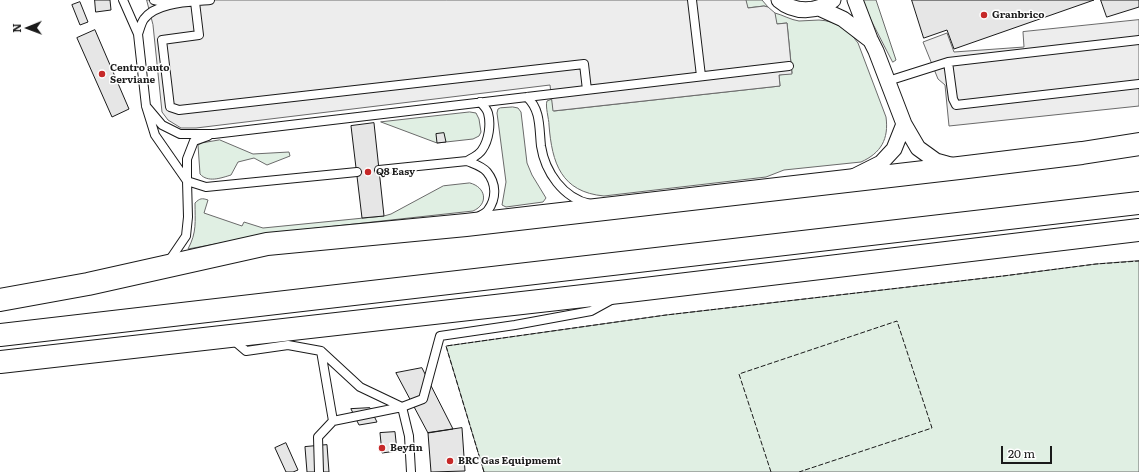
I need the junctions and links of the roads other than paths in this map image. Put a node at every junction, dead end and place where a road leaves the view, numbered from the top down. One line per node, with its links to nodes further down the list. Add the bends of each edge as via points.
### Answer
1 (123, 0): 11 (lane)
2 (154, 0): 9 (lane)
3 (210, 0): 8 (lane)
4 (692, 0): 16 (lane)
5 (779, 0): 10 (street, via 799,10)
6 (833, 0): 10 (street)
7 (855, 0): 12 (street)
8 (195, 2): 9 (lane); 19 (lane, via 198,35 162,40 170,106 179,110 584,64)
9 (173, 4): 11 (lane, via 156,9 144,19)
10 (819, 8): 12 (street, via 843,19)
11 (138, 34): 22 (lane)
12 (870, 39): 17 (street)
13 (1139, 40): 14 (lane)
14 (948, 62): 17 (lane); 18 (lane, via 952,99 956,104)
15 (789, 66): 16 (lane)
16 (701, 76): 19 (lane)
17 (888, 81): 23 (street)
18 (1139, 84)
19 (587, 90): 20 (lane)
20 (527, 97): 21 (lane); 35 (lane, via 533,102 538,114 542,148 549,172 563,190 582,202)
21 (480, 102): 24 (lane); 28 (lane, via 488,111 488,139 482,150)
22 (146, 106): 24 (lane, via 162,125 180,134); 33 (lane, via 155,135)
23 (904, 124): 29 (street, via 918,148 936,161); 32 (street, via 894,149 880,163)
24 (214, 134): 33 (lane, via 194,141 187,159)
25 (1139, 144): 27 (highway)
26 (1139, 148): 27 (highway)
27 (1082, 153): 29 (highway)
28 (467, 161): 30 (lane); 36 (lane, via 486,171 494,184 495,197 488,211)
29 (958, 168): 32 (highway)
30 (379, 170)
31 (357, 172): 33 (lane, via 206,187)
32 (848, 180): 35 (highway)
33 (187, 181): 38 (lane, via 186,236)
34 (1139, 203): 41 (highway)
35 (608, 208): 36 (highway)
36 (466, 225): 38 (highway, via 267,244)
37 (1139, 230): 39 (highway)
38 (165, 267): 40 (highway)
39 (628, 291): 42 (highway); 45 (lane, via 591,310 440,336 423,400)
40 (0, 300)
41 (0, 335)
42 (230, 337): 43 (lane, via 246,351 288,345); 44 (highway)
43 (322, 351): 45 (lane, via 360,387); 46 (lane)
44 (0, 362)
45 (402, 407): 46 (lane); 48 (lane, via 409,436)
46 (333, 422): 47 (lane, via 318,437)
47 (319, 472)
48 (411, 472)

